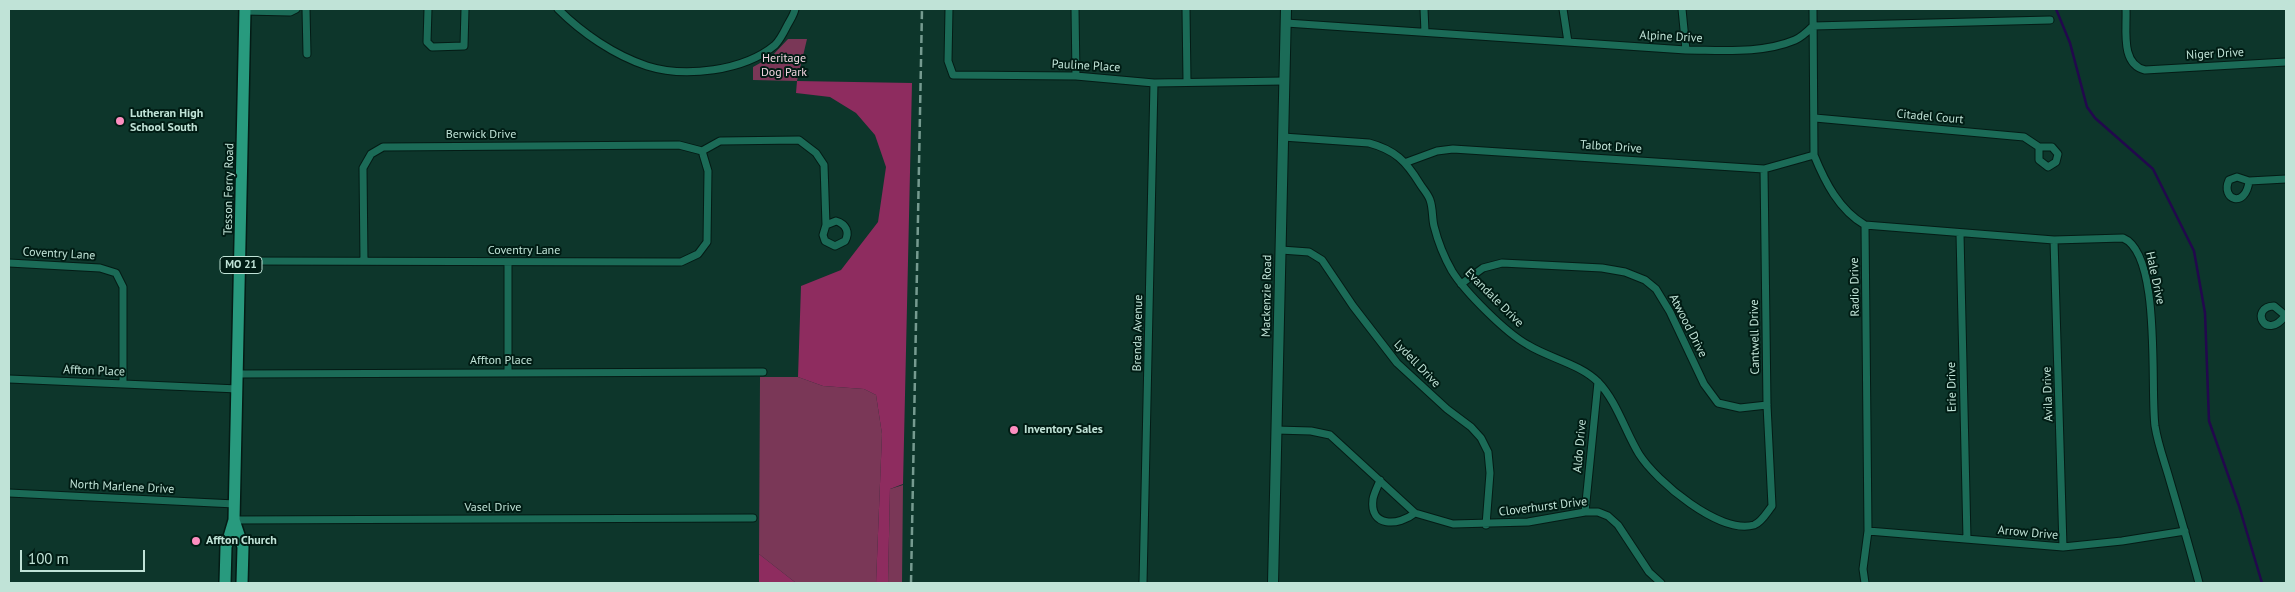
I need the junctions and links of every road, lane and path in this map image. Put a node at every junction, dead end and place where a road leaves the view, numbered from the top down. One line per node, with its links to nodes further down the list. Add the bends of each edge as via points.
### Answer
1 (296, 9): 16 (street, via 290,12)
2 (306, 9): 23 (street)
3 (428, 9): 4 (street, via 427,42 432,47 464,46)
4 (465, 9)
5 (558, 9): 6 (street, via 579,30 623,55 647,66 669,71 725,68 757,56 776,44)
6 (795, 9)
7 (948, 9): 25 (street, Pauline Place, via 948,61 953,75)
8 (1075, 9): 25 (street)
9 (1186, 9): 26 (street)
10 (1286, 9): 18 (main road, Mackenzie Road)
11 (1424, 9): 20 (street)
12 (1563, 9): 21 (street)
13 (1682, 9): 22 (street)
14 (1813, 9): 19 (street)
15 (2126, 9): 24 (street, Niger Drive, via 2131,64 2145,70)
16 (245, 10): 43 (main road, Tesson Ferry Road / MO 21)
17 (2050, 20): 19 (street)
18 (1286, 23): 20 (street, Alpine Drive); 27 (main road, Mackenzie Road)
19 (1814, 26): 22 (street, Alpine Drive, via 1782,45 1735,51); 29 (street)
20 (1425, 32): 21 (street, Alpine Drive)
21 (1568, 42): 22 (street, Alpine Drive)
22 (1686, 50)
23 (307, 54)
24 (2286, 62)
25 (1076, 76): 28 (street, Pauline Place)
26 (1187, 81): 27 (street, Pauline Place); 28 (street, Pauline Place)
27 (1284, 81): 30 (main road, Mackenzie Road)
28 (1154, 82): 72 (street, Brenda Avenue)
29 (1815, 118): 31 (street, Citadel Court, via 2024,137); 33 (street)
30 (1283, 137): 34 (street, Evandale Drive, via 1369,143); 42 (main road, Mackenzie Road)
31 (2039, 147)
32 (702, 151): 38 (street, via 720,141 798,140 816,153 824,166); 44 (street, Berwick Drive, via 679,145 383,147 371,154 363,168); 45 (street, Coventry Lane, via 708,171 707,242 698,254 681,262)
33 (1814, 155): 35 (street, Talbot Drive); 39 (street, via 1823,178 1840,203)
34 (1407, 162): 35 (street, Talbot Drive, via 1437,151 1461,149); 47 (street, Evandale Drive, via 1430,200 1441,250)
35 (1764, 169): 55 (street, Cantwell Drive)
36 (2286, 178): 37 (street)
37 (2249, 181)
38 (826, 225)
39 (1865, 225): 40 (street, Hale Drive); 66 (street, Radio Drive)
40 (1960, 234): 41 (street, Hale Drive); 68 (street, Erie Drive)
41 (2054, 240): 67 (street, Hale Drive, via 2123,238 2130,240 2138,249 2152,318 2155,426); 69 (street, Avila Drive)
42 (1280, 250): 56 (main road, Mackenzie Road); 65 (street, Lydell Drive, via 1309,252 1322,260 1397,363 1481,438 1488,452 1490,473)
43 (241, 261): 44 (street, Coventry Lane); 50 (main road, Tesson Ferry Road / MO 21)
44 (364, 261): 45 (street, Coventry Lane)
45 (508, 262): 48 (street)
46 (9, 263): 53 (street, Coventry Lane, via 100,268 116,274 123,287)
47 (1461, 284): 52 (street, Evandale Drive, via 1528,346 1555,356); 55 (street, Atwood Drive, via 1484,268 1502,263 1625,272 1656,288 1704,384 1718,403 1740,408)
48 (508, 372): 49 (street, Affton Place); 50 (street, Affton Place)
49 (762, 372)
50 (239, 374): 54 (main road, Tesson Ferry Road / MO 21)
51 (9, 379): 53 (street, Affton Place)
52 (1598, 382): 60 (street, Evandale Drive, via 1639,455 1668,486 1710,518 1754,525); 61 (street, Aldo Drive)
53 (123, 384): 54 (street, Affton Place)
54 (238, 388): 59 (main road, Tesson Ferry Road / MO 21)
55 (1767, 405): 60 (street, Cantwell Drive)
56 (1276, 430): 57 (street, Cloverhurst Drive, via 1330,435); 73 (main road, Mackenzie Road)
57 (1380, 480): 62 (street, Cloverhurst Drive); 62 (street, via 1373,500 1377,517 1386,523 1396,523)
58 (9, 493): 59 (street, North Marlene Drive)
59 (235, 504): 64 (main road, Tesson Ferry Road / MO 21)
60 (1772, 506)
61 (1586, 512): 65 (street, Cloverhurst Drive); 74 (street, Cloverhurst Drive, via 1598,512 1614,520 1649,572)
62 (1415, 513): 65 (street, Cloverhurst Drive, via 1453,524)
63 (753, 518): 64 (street, Vasel Drive)
64 (234, 520): 70 (main road, Tesson Ferry Road / MO 21, via 226,547); 71 (main road, Tesson Ferry Road / MO 21, via 242,547)
65 (1486, 525)
66 (1868, 531): 68 (street, Arrow Drive); 75 (street, Radio Drive, via 1863,568)
67 (2185, 531): 69 (street, Arrow Drive); 76 (street, Hale Drive)
68 (1966, 539): 69 (street, Arrow Drive)
69 (2063, 547)
70 (225, 583)
71 (242, 583)
72 (1143, 583)
73 (1273, 583)
74 (1661, 583)
75 (1865, 583)
76 (2199, 583)

